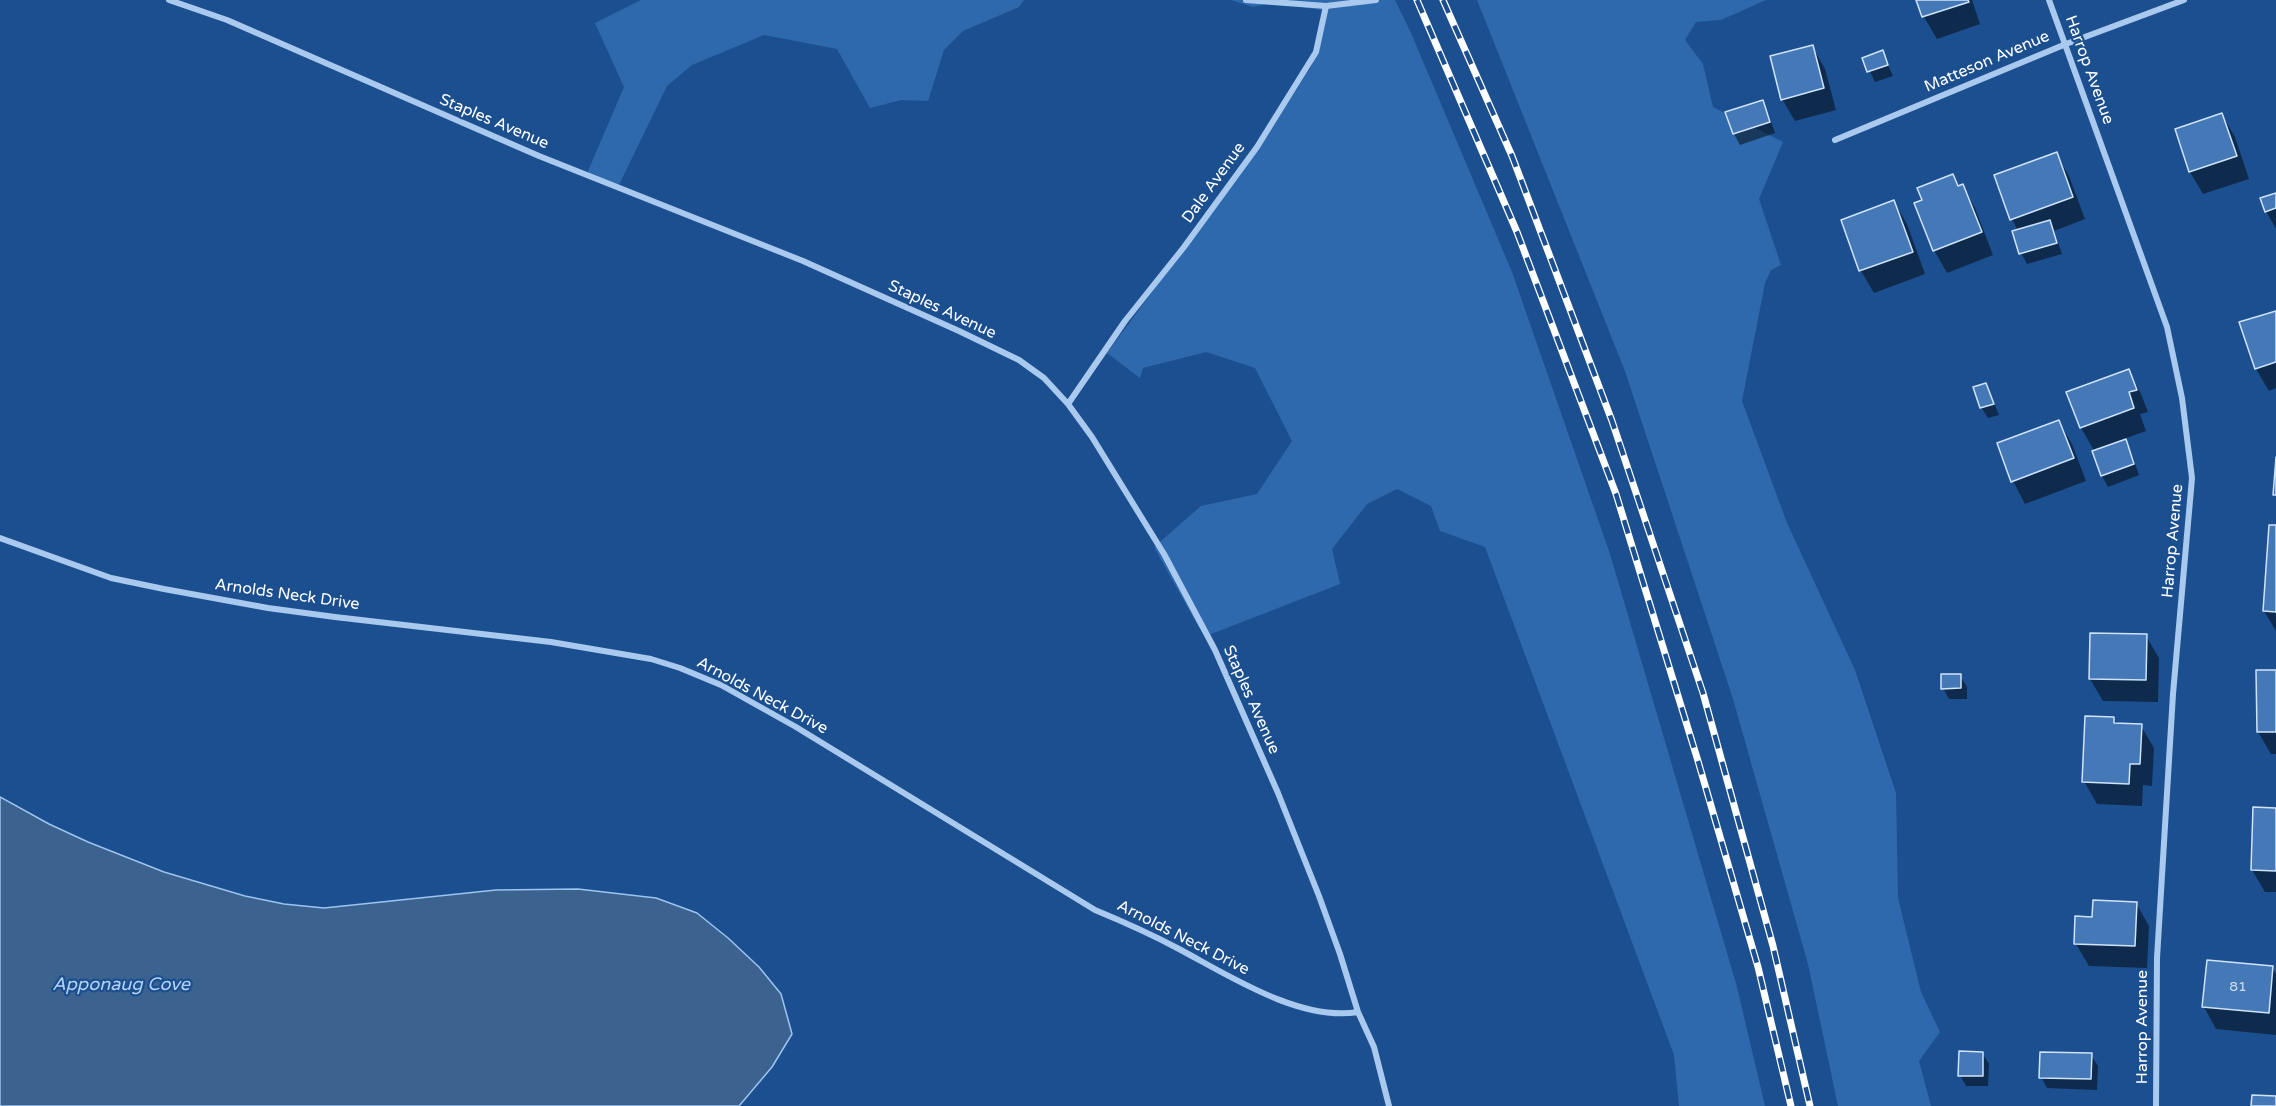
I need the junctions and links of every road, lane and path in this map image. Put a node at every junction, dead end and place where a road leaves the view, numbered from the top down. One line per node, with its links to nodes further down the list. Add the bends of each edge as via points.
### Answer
1 (168, 0): 9 (street, Staples Avenue, via 227,20 529,152 792,257 959,330 1019,360 1044,378)
2 (1246, 0): 6 (street)
3 (1376, 0): 6 (street)
4 (2049, 0): 7 (street, Harrop Avenue)
5 (2184, 0): 7 (street, Matteson Avenue)
6 (1326, 6): 9 (street, Dale Avenue, via 1316,52 1257,147 1125,321)
7 (2066, 44): 8 (street, Matteson Avenue); 13 (street, Harrop Avenue, via 2167,327 2182,398 2192,478 2173,694 2157,958)
8 (1835, 140)
9 (1068, 404): 11 (street, Staples Avenue, via 1164,554 1215,650 1319,896)
10 (0, 538): 11 (street, Arnolds Neck Drive, via 111,578 164,589 324,615 551,642 651,659 680,668 721,685 796,727 1095,910 1300,1008 1343,1015)
11 (1358, 1012): 12 (street, via 1374,1047)
12 (1389, 1106)
13 (2156, 1106)

